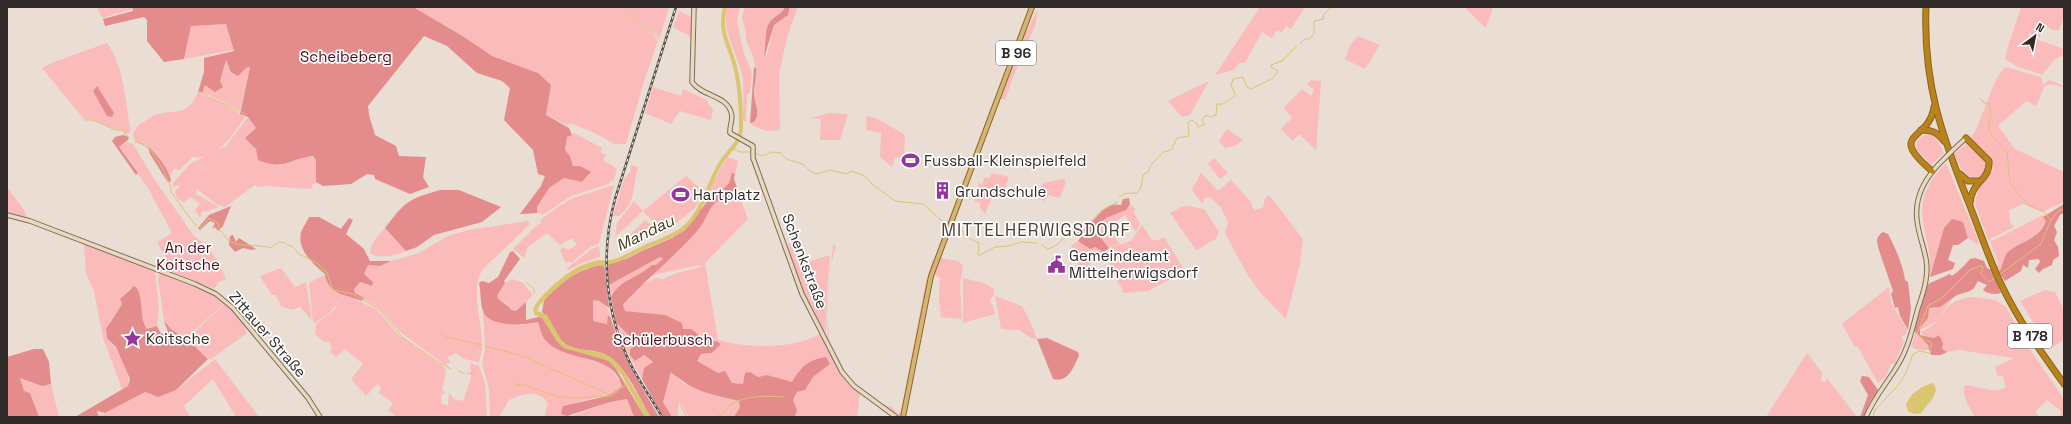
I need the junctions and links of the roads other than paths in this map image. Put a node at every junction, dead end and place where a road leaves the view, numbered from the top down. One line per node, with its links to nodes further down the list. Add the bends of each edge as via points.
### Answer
1 (694, 7): 15 (main road, Schenkstraße, via 692,80 698,88 729,107 732,116 730,132 753,146 753,153 802,294 842,372 854,386)
2 (1032, 7): 16 (main road, B 96, via 929,284)
3 (1926, 7): 4 (highway, B 178, via 1927,57)
4 (1934, 106): 5 (highway, via 1929,124); 7 (highway, B 178)
5 (1921, 130): 7 (highway, via 1931,130); 9 (highway, via 1912,140 1911,148 1914,155)
6 (1966, 138): 9 (main road, bridge); 10 (highway, via 1988,161 1987,174)
7 (1946, 143): 8 (highway, B 178)
8 (1954, 167): 10 (highway, via 1962,178); 11 (highway, B 178)
9 (1932, 171): 17 (main road, via 1920,192 1917,207 1917,220 1928,264 1926,281 1904,354)
10 (1978, 181): 11 (highway, via 1971,196)
11 (1970, 206): 13 (highway, B 178, via 2001,284 2021,321)
12 (7, 215): 14 (main road, Zittauer Straße, via 26,220 216,294 233,308 308,398)
13 (2064, 384)
14 (320, 417)
15 (896, 417)
16 (903, 417)
17 (1866, 417)

